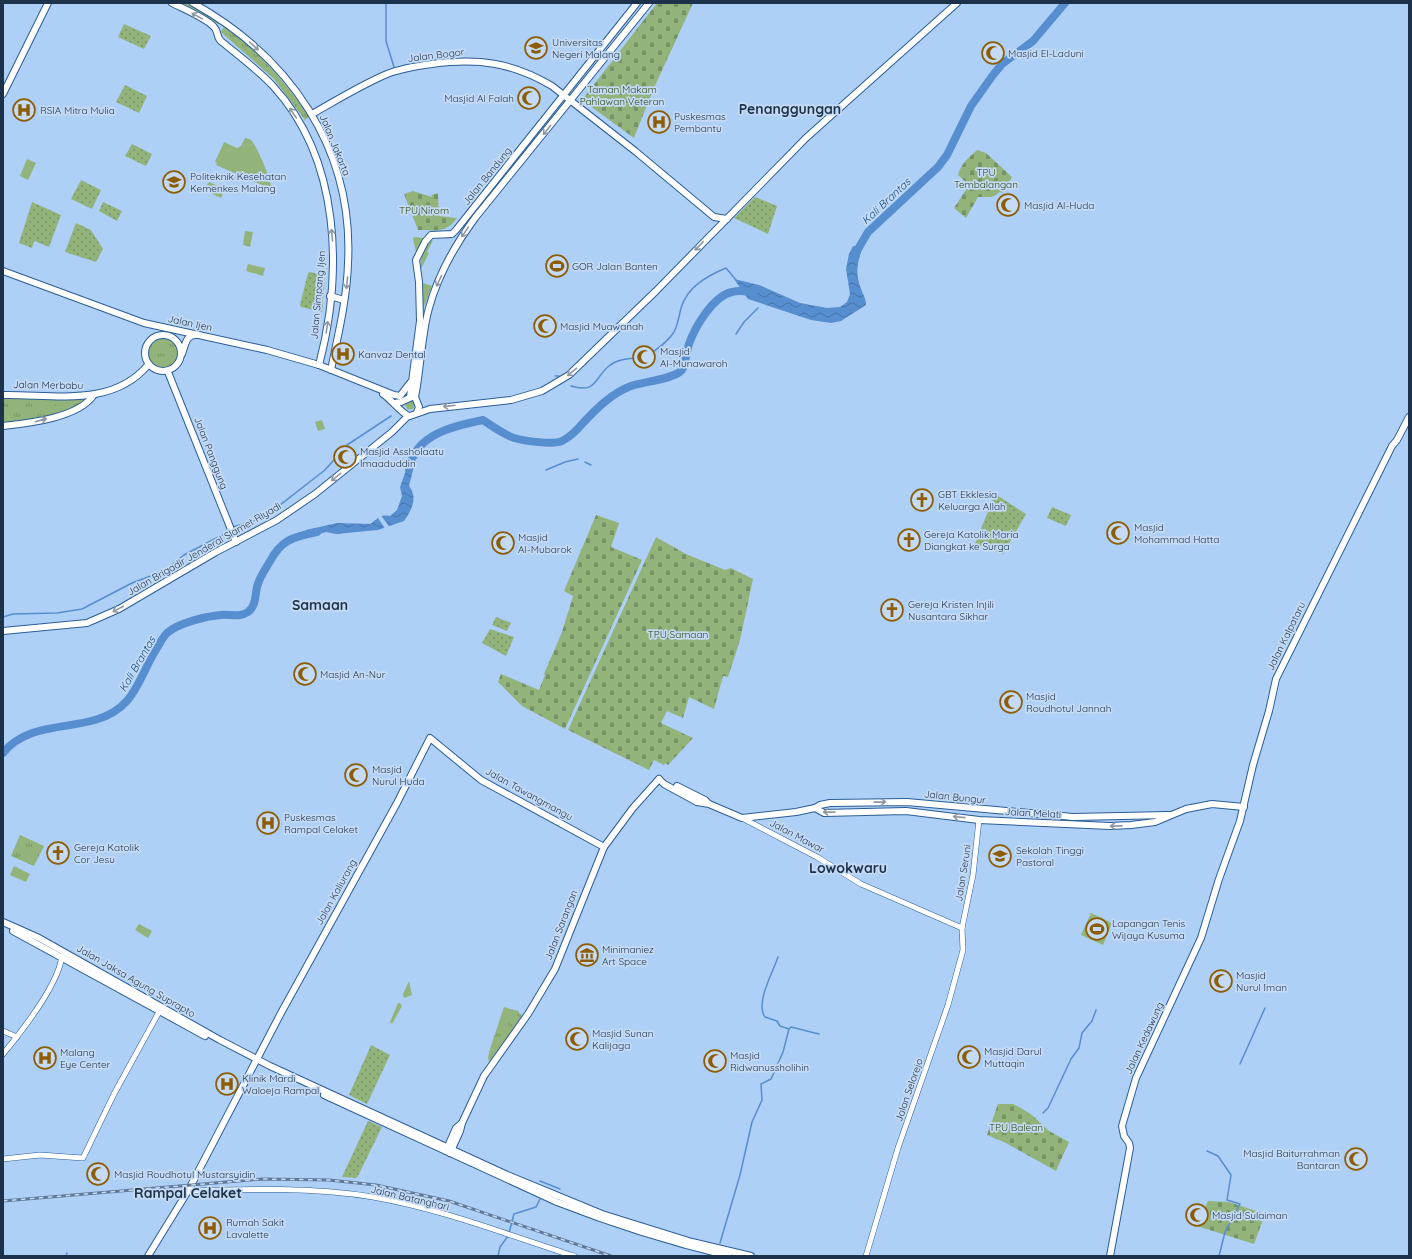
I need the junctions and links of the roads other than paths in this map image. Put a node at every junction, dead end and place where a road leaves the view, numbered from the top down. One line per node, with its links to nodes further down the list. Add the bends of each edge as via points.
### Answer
1 (48, 3): 11 (main road)
2 (172, 3): 10 (main road, Jalan Simpang Ijen, one-way to 2, via 213,26)
3 (193, 3): 8 (main road, Jalan Jakarta)
4 (636, 3): 7 (main road, Jalan Bandung)
5 (649, 3): 9 (main road, Jalan Bandung)
6 (957, 3): 16 (main road, Jalan Brigadir Jenderal Slamet Riyadi, via 806,138)
7 (626, 16): 9 (main road); 12 (main road, Jalan Bandung)
8 (224, 21): 10 (main road); 14 (main road, Jalan Jakarta, one-way to 14, via 282,72)
9 (634, 22): 13 (main road, Jalan Bandung)
10 (217, 33): 21 (main road, Jalan Simpang Ijen, one-way to 10, via 333,249 331,225 322,178 310,142 273,85 220,40)
11 (3, 94)
12 (564, 94): 13 (main road, Jalan Bogor); 14 (main road, Jalan Bogor, via 539,78 504,65 455,61 414,66 388,74); 18 (main road, Jalan Bandung)
13 (571, 100): 15 (main road, Jalan Bogor); 19 (main road, Jalan Bandung, one-way to 19, via 475,218)
14 (312, 114): 22 (main road, Jalan Jakarta, one-way to 22, via 331,156 342,192 349,262)
15 (714, 217): 16 (main road); 17 (main road)
16 (727, 219): 17 (main road, Jalan Brigadir Jenderal Slamet Riyadi)
17 (717, 228): 38 (main road, Jalan Brigadir Jenderal Slamet Riyadi, one-way to 38, via 646,302 559,382 532,395 511,400)
18 (452, 234): 19 (main road); 32 (main road, via 431,235 416,260 420,321)
19 (456, 246): 36 (main road, Jalan Bandung, one-way to 36, via 429,308)
20 (3, 271): 23 (main road, Jalan Ijen)
21 (330, 296): 22 (main road); 29 (main road, Jalan Simpang Ijen, one-way to 21)
22 (344, 300): 30 (main road, Jalan Jakarta)
23 (144, 323): 24 (main road, Jalan Ijen); 25 (main road)
24 (186, 332): 25 (main road); 26 (main road, Jalan Ijen)
25 (168, 335): 27 (main road, via 178,342); 28 (main road, via 157,336 150,342 146,354)
26 (204, 336): 27 (main road, via 188,337); 29 (main road, Jalan Ijen)
27 (180, 357): 31 (main road, via 175,367)
28 (148, 365): 31 (main road, via 157,372); 35 (main road, Jalan Merbabu, via 131,380)
29 (319, 365): 30 (main road, Jalan Ijen)
30 (331, 370): 33 (main road, Jalan Ijen)
31 (168, 372): 42 (main road, Jalan Panggung)
32 (410, 382): 33 (main road, Jalan Ijen, via 400,396); 36 (main road)
33 (375, 388): 37 (main road, Jalan Ijen)
34 (3, 395): 35 (main road, Jalan Merbabu)
35 (93, 396): 41 (main road, Jalan Merbabu, one-way to 35, via 34,422 78,409)
36 (413, 397): 37 (main road); 38 (main road, via 419,407)
37 (396, 403): 39 (main road, Jalan Ijen, via 405,415)
38 (417, 412): 39 (main road, Jalan Brigadir Jenderal Slamet Riyadi)
39 (409, 416): 42 (main road, Jalan Brigadir Jenderal Slamet Riyadi, one-way to 42, via 294,509)
40 (1409, 417): 47 (main road, Jalan Kalpataru, via 1345,538 1276,679 1271,706 1252,765)
41 (3, 426)
42 (236, 542): 43 (main road, Jalan Brigadir Jenderal Slamet Riyadi, one-way to 43, via 98,619 76,624)
43 (3, 631)
44 (430, 738): 56 (main road, Jalan Tawangmangu, via 481,780); 69 (main road, Jalan Kaliurang)
45 (659, 779): 52 (main road, Jalan Mawar); 56 (main road, Jalan Sarangan)
46 (907, 802): 48 (main road, Jalan Bungur, one-way to 46, via 830,803); 49 (main road); 51 (main road, Jalan Bungur, via 1000,812)
47 (1244, 807): 50 (main road, Jalan Bungur, via 1212,804); 57 (main road, Jalan Kalpataru)
48 (815, 808): 49 (main road, Jalan Melati, one-way to 48, via 824,813); 52 (main road, Jalan Bungur)
49 (906, 811): 53 (main road, Jalan Melati, one-way to 49)
50 (1169, 815): 51 (main road, Jalan Bungur); 54 (main road, Jalan Bungur)
51 (1094, 817): 55 (main road)
52 (742, 818): 60 (street, Jalan Mawar, via 799,847 861,884)
53 (979, 820): 55 (main road, Jalan Melati); 60 (street, Jalan Seruni, via 973,875)
54 (1155, 822): 55 (main road, Jalan Melati, one-way to 55)
55 (1094, 826)
56 (604, 846): 71 (main road, Jalan Sarangan, via 555,969 528,1014 484,1076 462,1123 456,1128)
57 (1219, 879): 80 (main road, Jalan Kedawung, via 1198,947 1146,1054 1124,1118 1122,1131 1130,1148)
58 (3, 922): 64 (main road, Jalan Jaksa Agung Suprapto, via 99,969)
59 (3, 926): 61 (main road, Jalan Jaksa Agung Suprapto)
60 (962, 928): 79 (street, Jalan Selorejo, via 963,950 952,992 898,1148)
61 (62, 956): 62 (main road, Jalan Jaksa Agung Suprapto); 63 (street)
62 (69, 961): 63 (street); 64 (main road, Jalan Jaksa Agung Suprapto)
63 (58, 971): 67 (street)
64 (136, 995): 65 (main road, Jalan Jaksa Agung Suprapto); 69 (main road, Jalan Jaksa Agung Suprapto)
65 (159, 1012): 69 (main road, Jalan Jaksa Agung Suprapto); 72 (street, via 114,1094 83,1158 40,1155)
66 (3, 1031): 67 (street)
67 (17, 1037): 68 (street)
68 (3, 1054)
69 (258, 1059): 70 (main road); 70 (main road, via 381,1115); 73 (main road, Jalan Kaliurang)
70 (393, 1123): 71 (main road)
71 (449, 1150): 74 (main road)
72 (3, 1159)
73 (188, 1191): 75 (main road, Jalan Kaliurang); 76 (street, Jalan Batanghari, via 269,1188 380,1199 460,1219)
74 (594, 1214): 77 (main road, via 690,1246); 78 (main road)
75 (148, 1256)
76 (574, 1256)
77 (729, 1256)
78 (751, 1256)
79 (866, 1256)
80 (1110, 1256)

